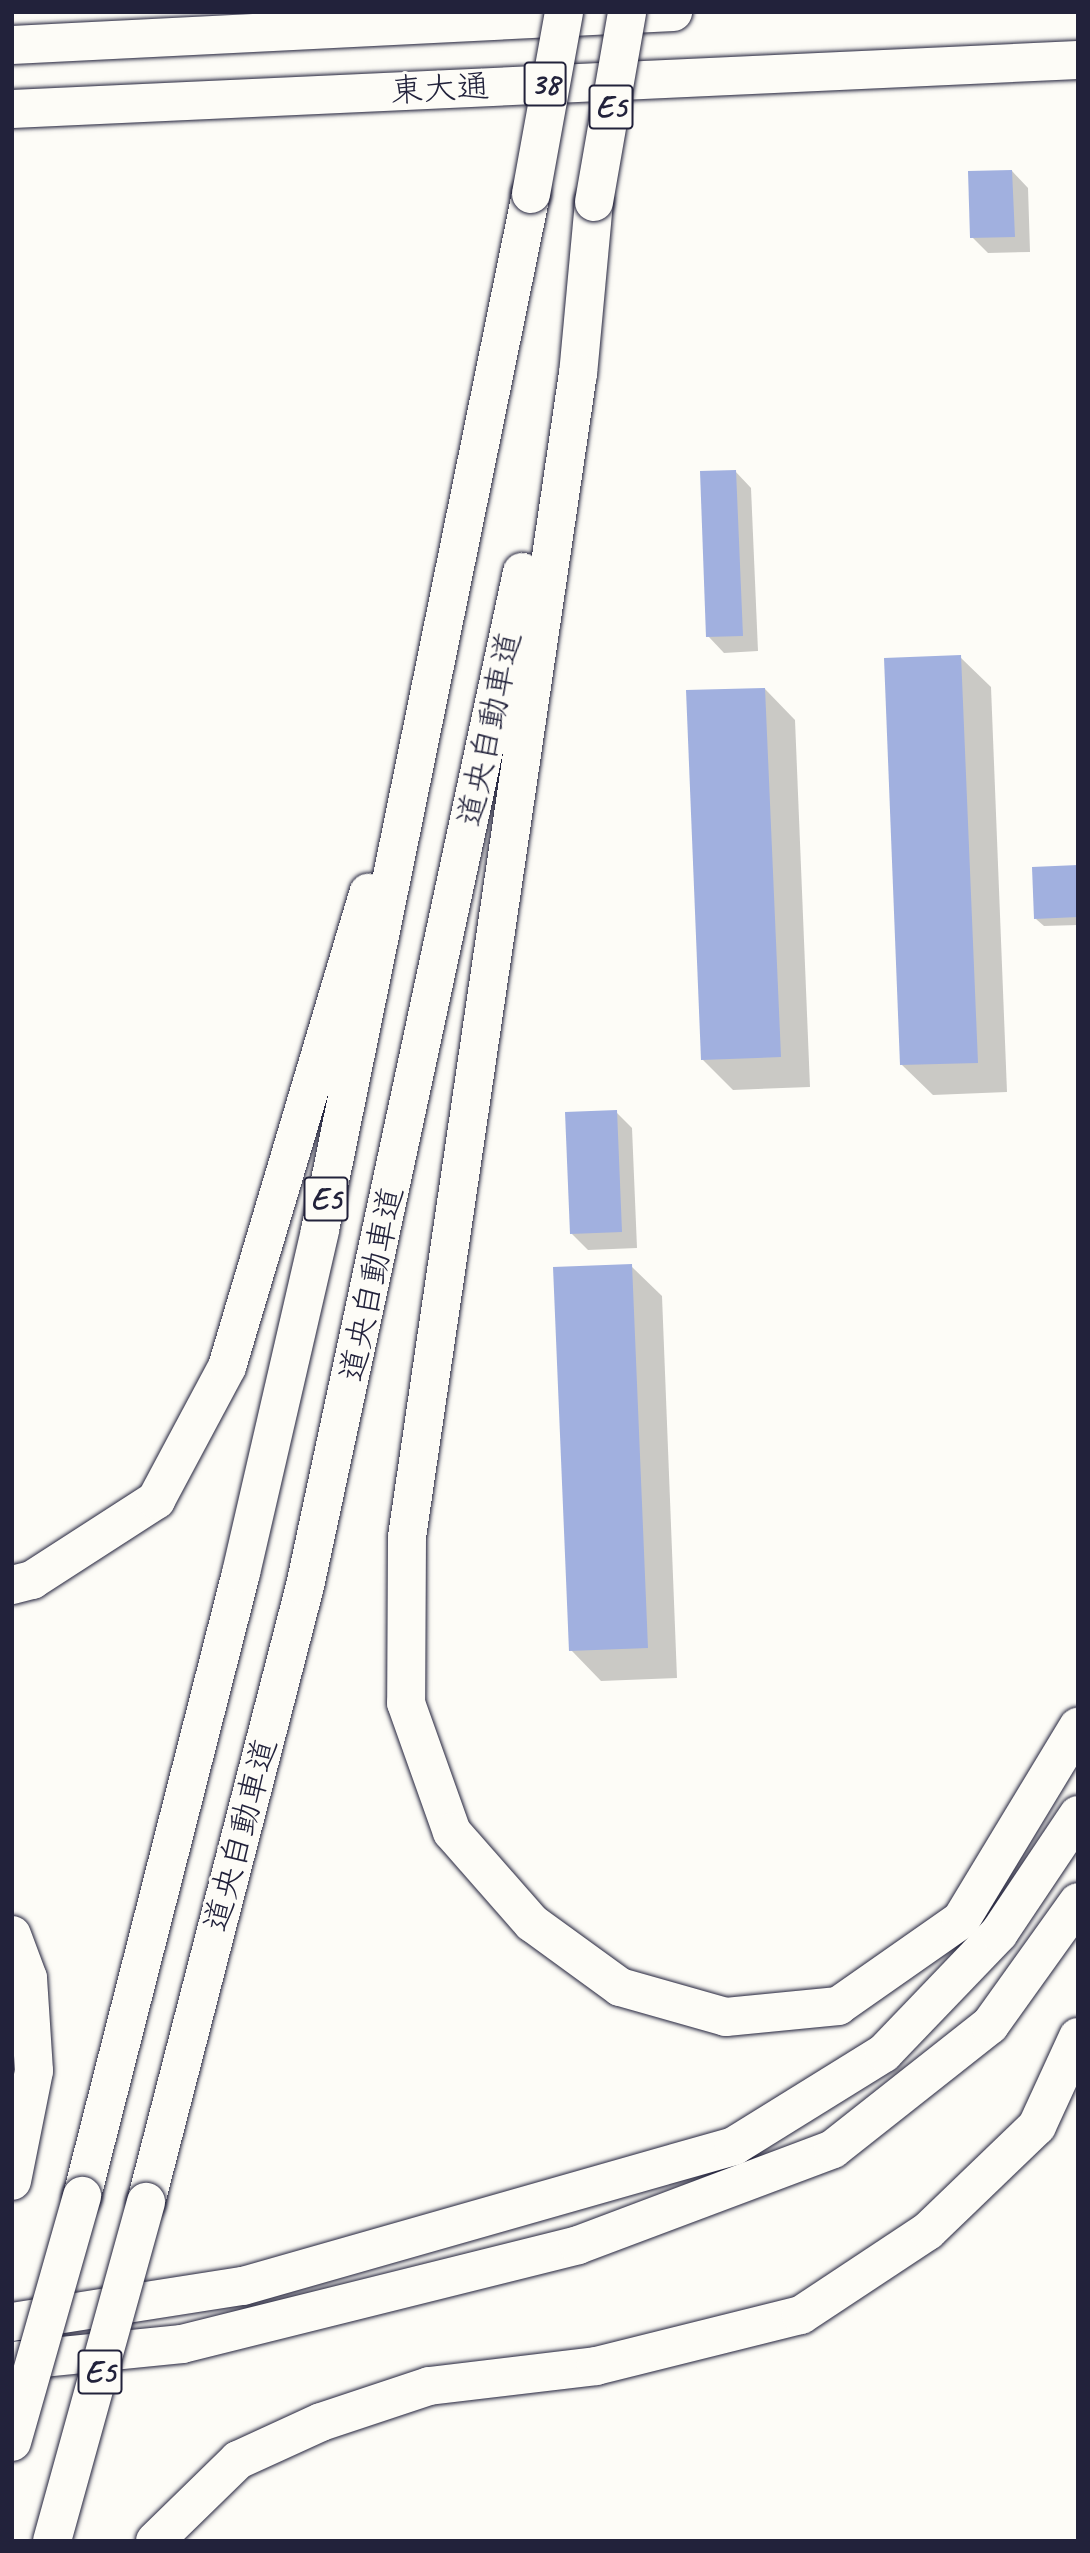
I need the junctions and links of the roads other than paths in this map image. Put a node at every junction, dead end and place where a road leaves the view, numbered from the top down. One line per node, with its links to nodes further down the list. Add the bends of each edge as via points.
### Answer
1 (564, 12): 8 (highway, 道央自動車道 / E5, bridge)
2 (627, 12): 7 (highway, 道央自動車道 / E5, bridge)
3 (673, 12): 4 (highway, 東大通 / 38)
4 (12, 45)
5 (1078, 60): 6 (highway, 東大通 / 38)
6 (12, 109)
7 (594, 202): 10 (highway, via 576,386 407,1537 406,1703 452,1832 532,1923 620,1987 726,2017 838,2006 961,1920); 19 (highway, 道央自動車道 / E5, bridge, via 508,646 308,1573 146,2202)
8 (448, 623): 9 (highway, via 227,1367 156,1500 32,1580); 18 (highway, 道央自動車道 / E5, bridge, via 241,1573 82,2196)
9 (12, 1585)
10 (1078, 1727)
11 (1078, 1815): 16 (highway, via 999,1933 884,2053 734,2146 243,2286)
12 (1078, 1902): 17 (highway, via 990,2025 833,2149 578,2245 183,2344)
13 (12, 1935): 15 (highway, via 28,1978 34,2071)
14 (1078, 2037): 20 (highway, via 1037,2126 928,2231 801,2315 596,2366 429,2386 321,2422 238,2460)
15 (12, 2181)
16 (12, 2322)
17 (12, 2361)
18 (12, 2442)
19 (52, 2541)
20 (156, 2541)

